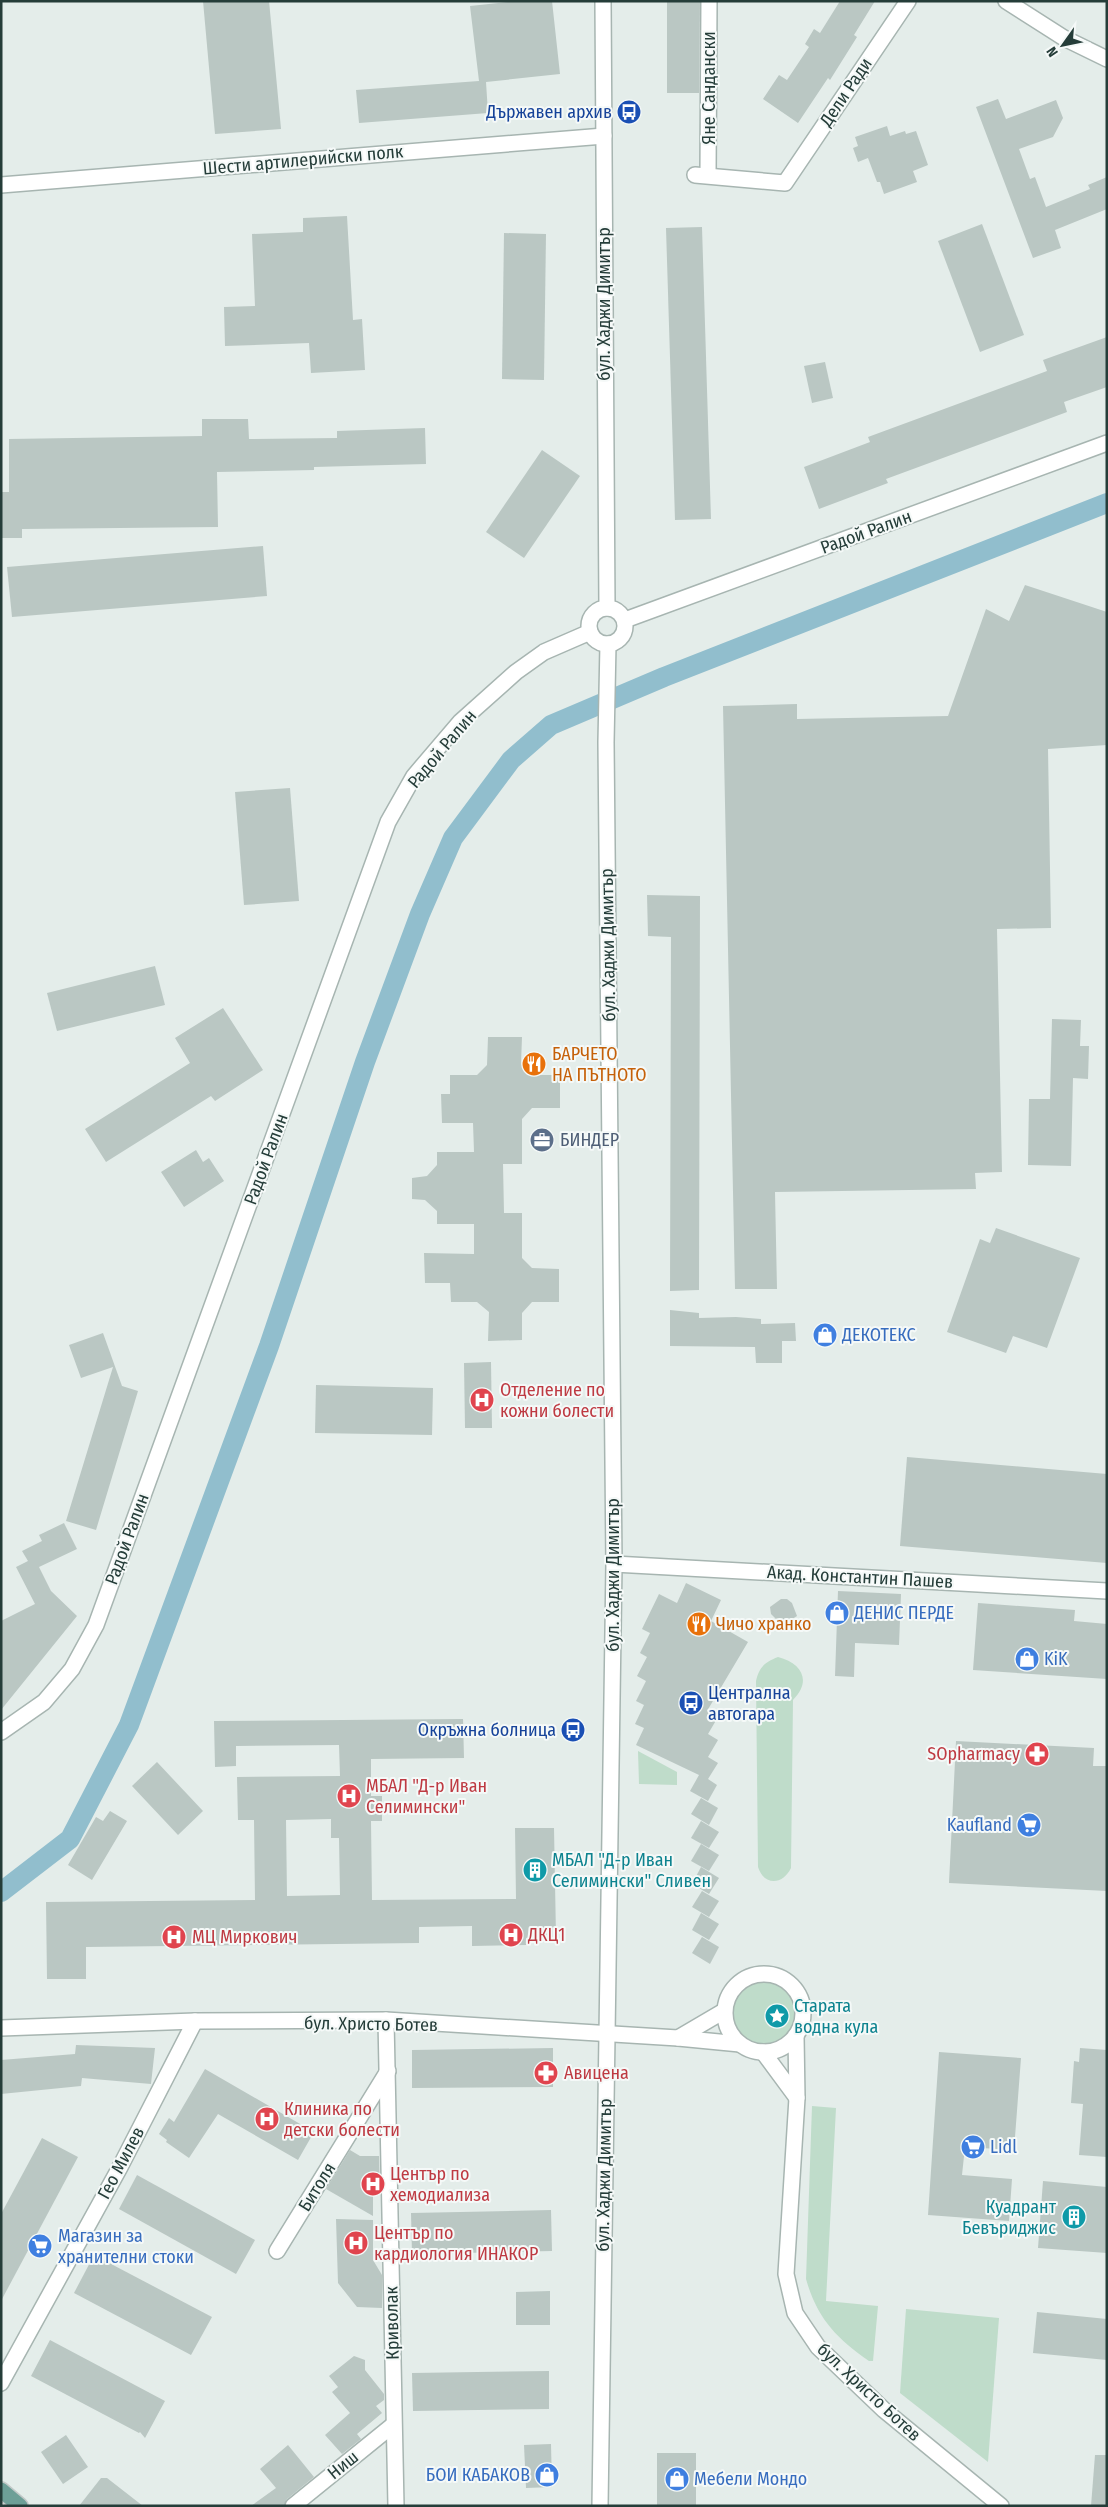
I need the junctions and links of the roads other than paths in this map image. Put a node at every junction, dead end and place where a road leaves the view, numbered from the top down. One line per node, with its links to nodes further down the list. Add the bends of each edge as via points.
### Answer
1 (603, 1): 6 (street, бул. Хаджи Димитър)
2 (709, 1): 7 (street, Яне Сандански, via 702,175)
3 (908, 1): 7 (street, Дели Ради)
4 (1006, 1): 5 (street, via 1064,38)
5 (1107, 59)
6 (604, 136): 8 (street, Шести артилерийски полк); 10 (street, бул. Хаджи Димитър)
7 (785, 182)
8 (1, 185)
9 (1107, 443): 11 (street, Радой Ралин)
10 (607, 608): 11 (street, via 618,611); 12 (street, via 598,610 591,617)
11 (624, 620): 13 (street, via 624,634)
12 (590, 632): 13 (street, via 595,639); 16 (street, Радой Ралин, via 544,652 516,672 460,722 414,776 388,822 96,1625 72,1669 44,1702)
13 (608, 644): 14 (street, бул. Хаджи Димитър, via 606,742)
14 (614, 1564): 15 (street, Акад. Константин Пашев); 21 (street, бул. Хаджи Димитър)
15 (1107, 1591)
16 (1, 1732)
17 (724, 2011): 22 (street, via 729,1994 739,1981 755,1974 773,1974 790,1983 801,2001 802,2022); 23 (street); 24 (street, via 728,2029)
18 (386, 2020): 19 (street, бул. Христо Ботев); 21 (street, бул. Христо Ботев); 26 (street, Криволак)
19 (195, 2021): 20 (street, бул. Христо Ботев); 29 (street, Гео Милев, via 119,2169)
20 (1, 2028)
21 (605, 2033): 23 (street, бул. Христо Ботев); 35 (street, бул. Хаджи Димитър)
22 (796, 2036): 25 (street, via 775,2051); 27 (street, бул. Христо Ботев)
23 (678, 2038): 24 (street, бул. Христо Ботев)
24 (740, 2044): 25 (street)
25 (763, 2052): 27 (street)
26 (388, 2072): 28 (street, Битоля); 30 (street, Криволак)
27 (797, 2098): 36 (street, бул. Христо Ботев, via 786,2274 794,2313 818,2347 884,2410)
28 (277, 2252)
29 (1, 2383)
30 (393, 2425): 33 (street, Ниш); 34 (street, Криволак)
31 (1, 2490): 32 (main road)
32 (20, 2506)
33 (293, 2506)
34 (396, 2506)
35 (600, 2506)
36 (1001, 2506)

